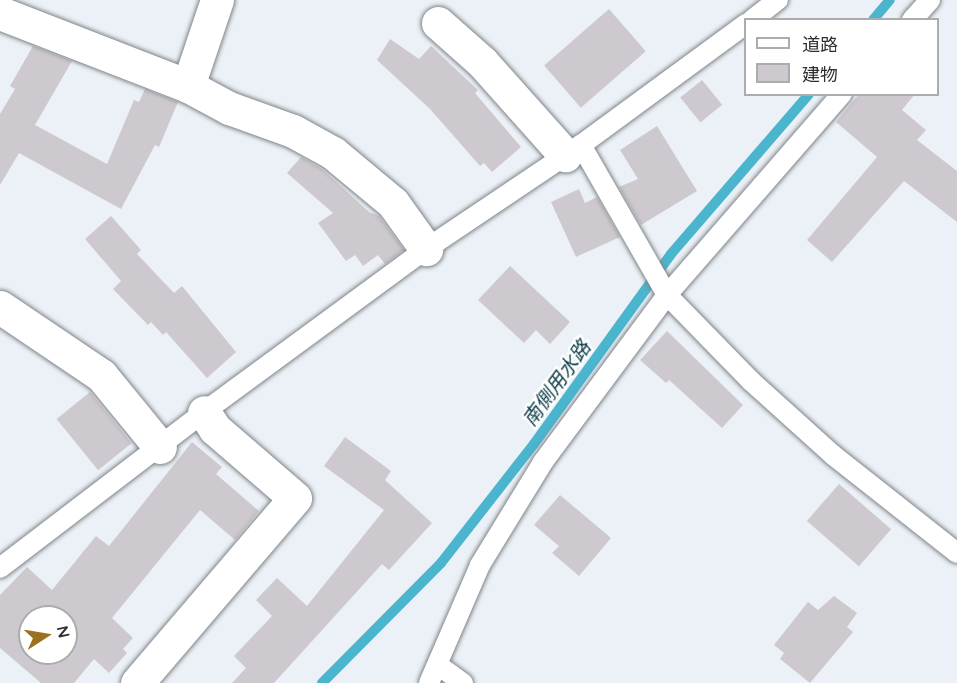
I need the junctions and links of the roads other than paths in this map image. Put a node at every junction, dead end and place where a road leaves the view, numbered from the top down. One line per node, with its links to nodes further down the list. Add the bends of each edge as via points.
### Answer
1 (217, 0): 9 (street)
2 (778, 0): 5 (lane)
3 (930, 0): 6 (lane)
4 (0, 13): 9 (street)
5 (755, 18)
6 (914, 18)
7 (438, 22): 11 (street)
8 (744, 25): 11 (lane)
9 (188, 86): 12 (street, via 229,108 293,131 333,153 393,203)
10 (840, 96): 13 (lane)
11 (573, 150): 12 (lane); 13 (lane)
12 (426, 249): 15 (lane)
13 (667, 295): 17 (lane, via 751,381 833,455); 19 (lane, via 543,462 480,566)
14 (0, 307): 16 (street, via 101,375)
15 (204, 412): 16 (lane); 20 (street, via 215,429 296,498)
16 (160, 447): 18 (lane)
17 (957, 553)
18 (0, 568)
19 (434, 674): 21 (lane)
20 (137, 683)
21 (463, 683)

